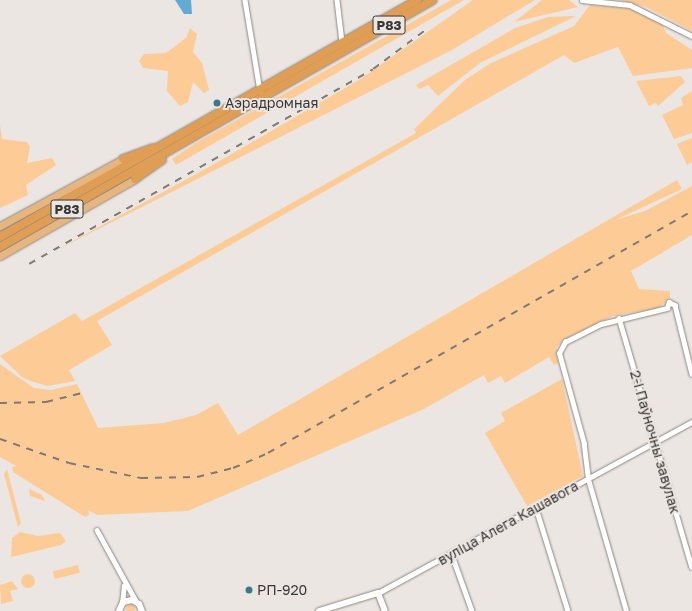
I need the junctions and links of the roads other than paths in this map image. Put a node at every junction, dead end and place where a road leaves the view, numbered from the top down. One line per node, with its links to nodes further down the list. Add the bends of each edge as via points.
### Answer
1 (245, 0): 8 (street)
2 (337, 0): 7 (street)
3 (417, 0): 7 (highway, Р83)
4 (434, 0): 8 (highway, Р83)
5 (582, 0): 6 (street, via 630,6)
6 (692, 36)
7 (342, 42): 8 (highway, Р83)
8 (261, 94): 9 (highway, Р83); 10 (highway, Р83)
9 (167, 144): 11 (highway); 12 (highway, Р83)
10 (182, 145): 12 (highway, Р83); 13 (highway)
11 (123, 159): 14 (main road)
12 (133, 167): 15 (highway, Р83); 16 (highway, Р83)
13 (134, 179): 16 (main road)
14 (0, 226)
15 (0, 237)
16 (1, 253)
17 (619, 318): 18 (street, via 653,314 667,308 670,302 674,308); 20 (street, 2-і Паўночны завулак); 21 (street, via 561,347 559,357 584,444)
18 (692, 374)
19 (692, 422): 20 (street, вуліца Алега Кашавога)
20 (654, 440): 21 (street, вуліца Алега Кашавога); 25 (street, 2-і Паўночны завулак)
21 (588, 479): 22 (street, вуліца Алега Кашавога); 36 (street)
22 (536, 508): 24 (street, вуліца Алега Кашавога); 35 (street)
23 (97, 530): 26 (street)
24 (452, 555): 27 (street, вуліца Алега Кашавога); 34 (street)
25 (692, 567)
26 (124, 584): 28 (street); 29 (street)
27 (378, 593): 30 (street, вуліца Алега Кашавога); 33 (street)
28 (137, 602): 29 (street, via 129,600); 31 (street)
29 (119, 608)
30 (329, 610): 32 (street, вуліца Алега Кашавога)
31 (142, 611)
32 (319, 611)
33 (385, 611)
34 (472, 611)
35 (568, 611)
36 (626, 611)

